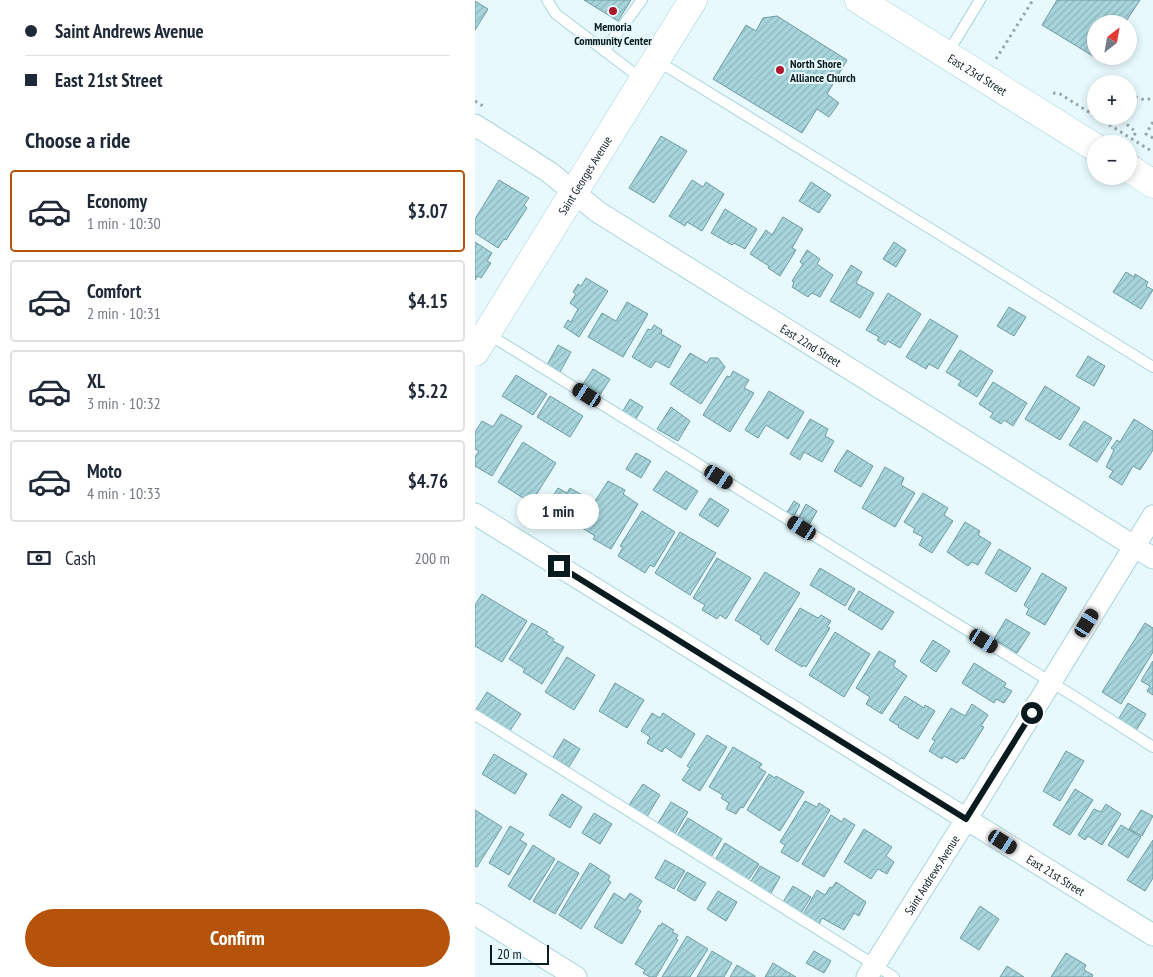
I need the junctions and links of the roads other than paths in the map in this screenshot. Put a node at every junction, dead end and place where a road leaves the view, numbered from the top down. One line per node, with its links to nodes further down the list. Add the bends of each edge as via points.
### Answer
1 (547, 0): 6 (lane, via 556,14)
2 (642, 0): 6 (lane)
3 (693, 0): 8 (street, Saint Georges Avenue)
4 (859, 0): 7 (street, East 23rd Street)
5 (980, 0): 7 (lane)
6 (604, 51): 8 (lane)
7 (947, 54): 10 (street, East 23rd Street)
8 (650, 70): 13 (street, Saint Georges Avenue); 15 (lane, via 965,250)
9 (475, 125): 13 (street, East 22nd Street, via 549,172)
10 (1087, 142)
11 (1137, 173): 12 (street)
12 (1153, 184)
13 (574, 193): 14 (street, Saint Georges Avenue); 18 (street, East 22nd Street, via 598,212)
14 (481, 342): 20 (lane)
15 (1153, 367)
16 (475, 514): 23 (street, East 21st Street)
17 (1153, 516): 18 (street, Saint Andrews Avenue)
18 (1134, 546): 19 (street, East 22nd Street); 20 (street, Saint Andrews Avenue)
19 (1153, 558)
20 (1051, 683): 22 (lane); 23 (street, Saint Andrews Avenue)
21 (475, 715): 26 (lane)
22 (1153, 747)
23 (966, 819): 25 (street, East 21st Street); 26 (street, Saint Andrews Avenue)
24 (475, 914): 27 (street)
25 (1153, 935)
26 (871, 971): 28 (lane)
27 (576, 977)
28 (894, 977)

